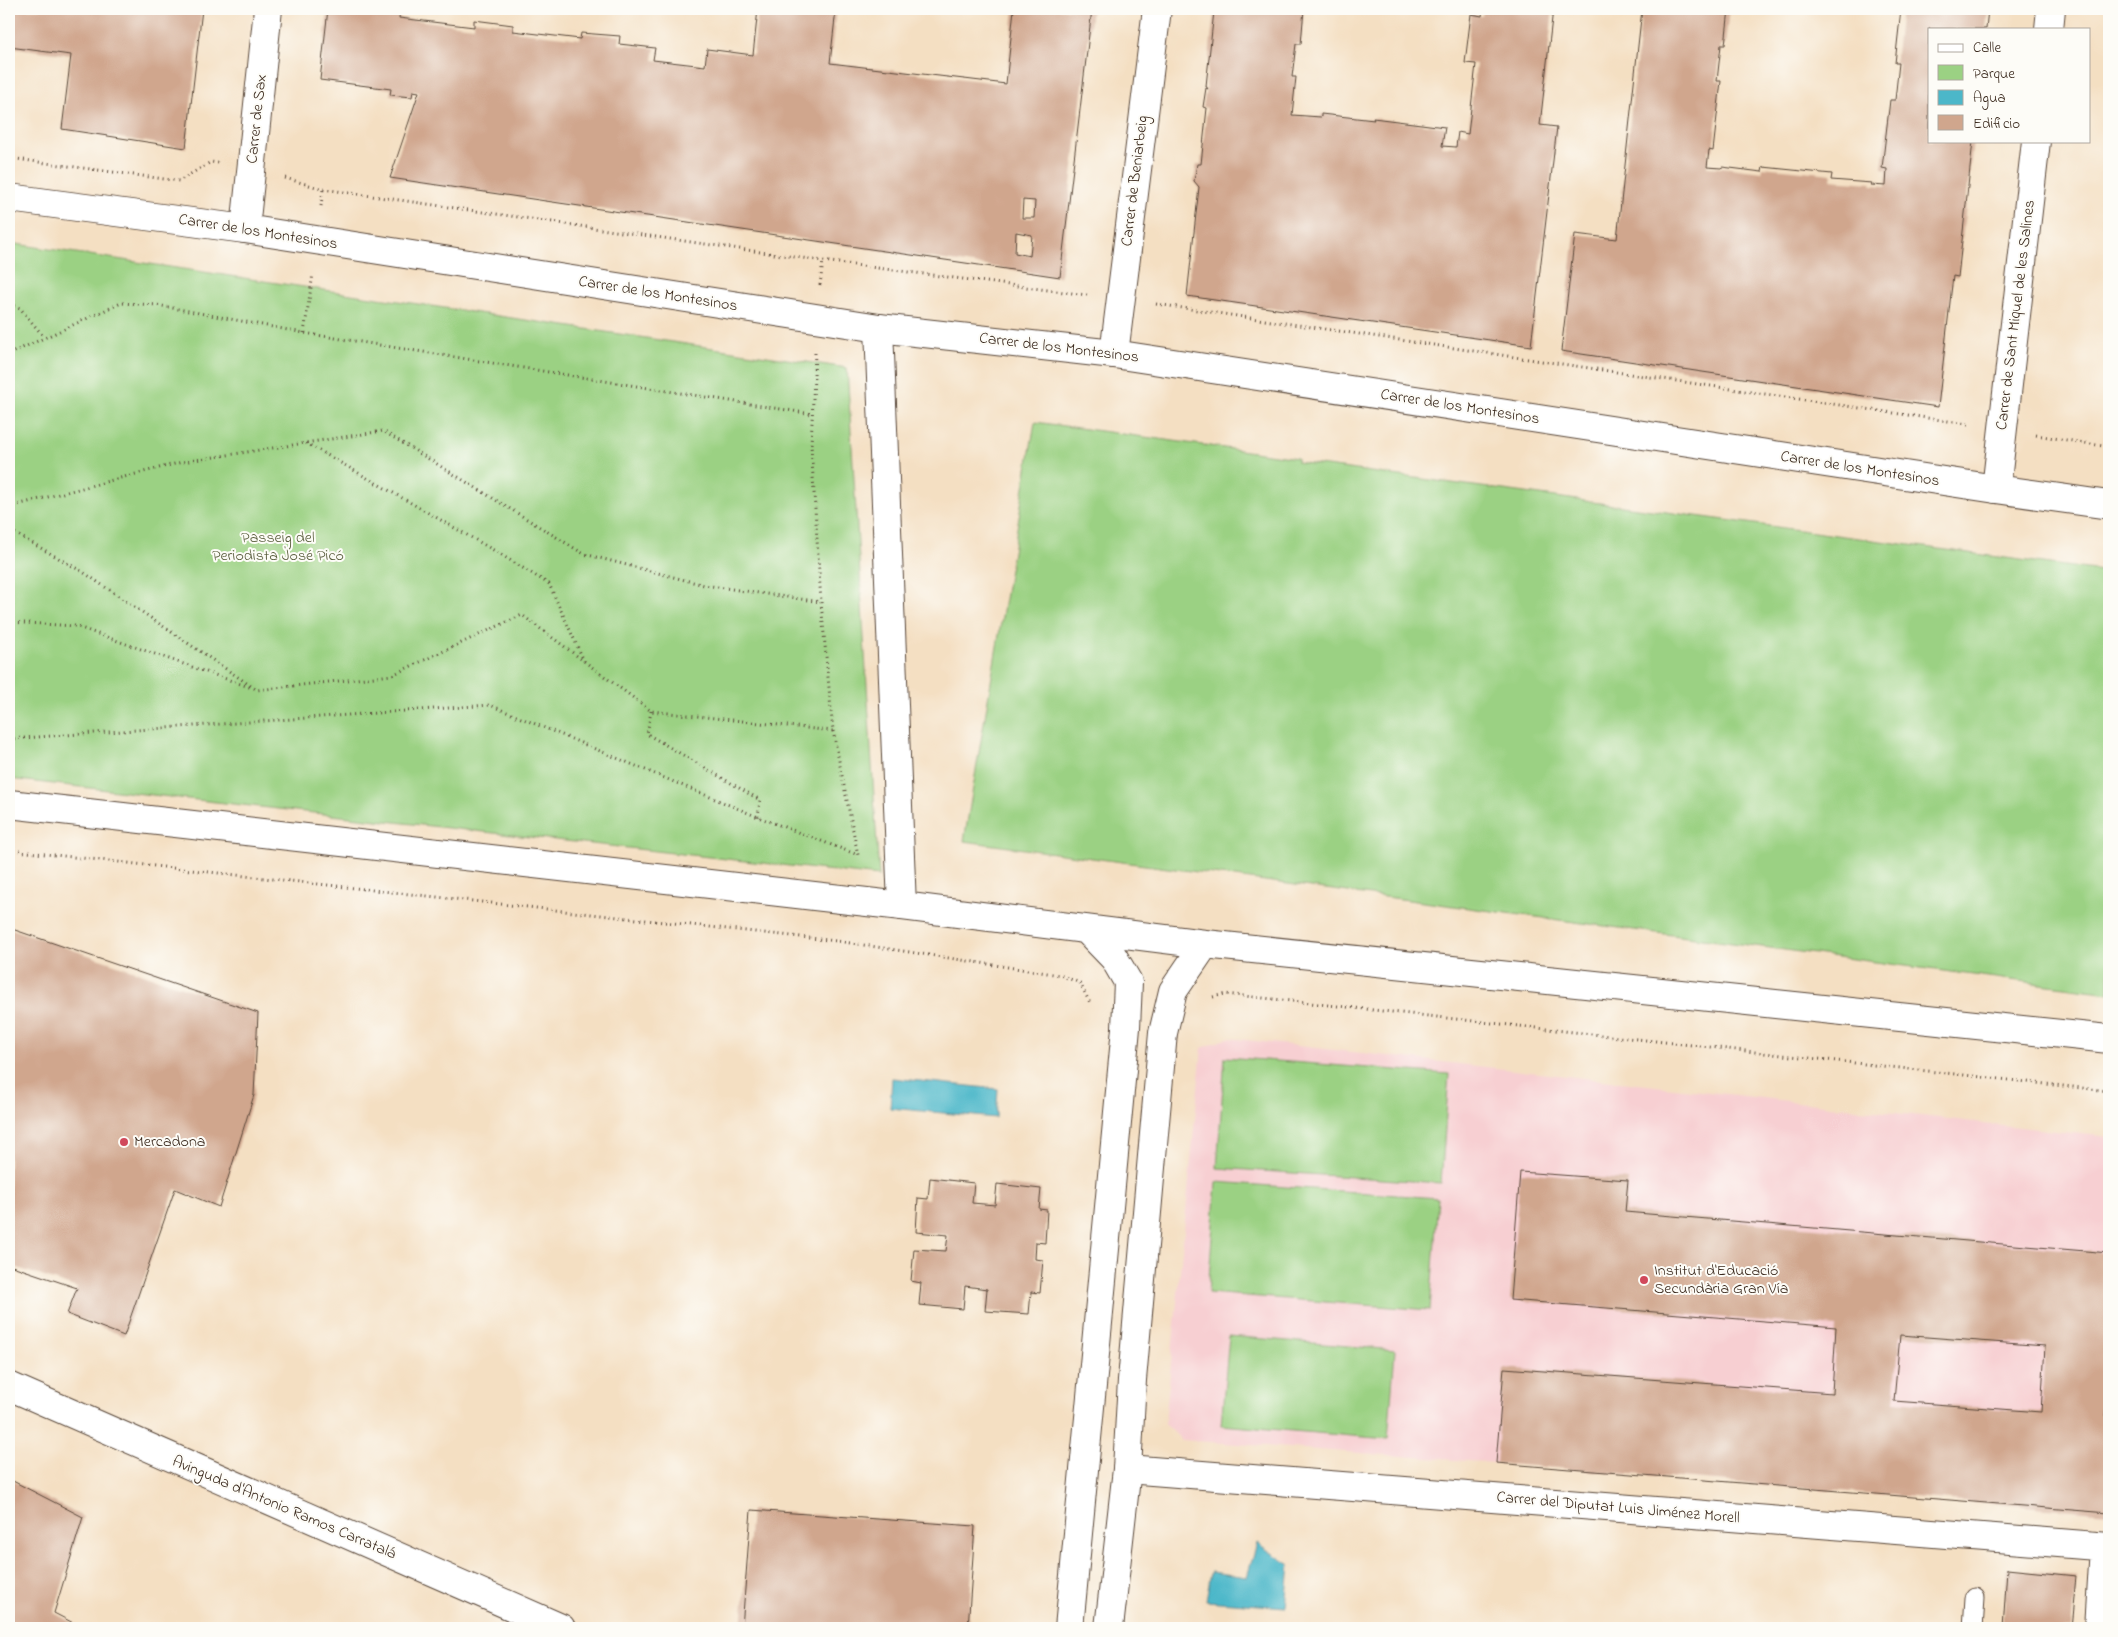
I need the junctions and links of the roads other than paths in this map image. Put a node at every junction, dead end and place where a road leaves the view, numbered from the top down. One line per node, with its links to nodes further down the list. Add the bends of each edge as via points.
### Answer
1 (268, 9): 7 (street, Carrer de Sax)
2 (1157, 9): 9 (street, Carrer de Beniarbeig)
3 (2051, 9): 4 (street)
4 (2049, 28)
5 (2036, 142): 10 (street, Carrer de Sant Miquel de les Salines)
6 (9, 198): 7 (street, Carrer de los Montesinos)
7 (245, 229): 8 (street, Carrer de los Montesinos)
8 (879, 328): 9 (street, Carrer de los Montesinos); 13 (street)
9 (1114, 354): 10 (street, Carrer de los Montesinos)
10 (1996, 490): 11 (street, Carrer de los Montesinos)
11 (2109, 505)
12 (9, 804): 13 (street)
13 (902, 906): 14 (street)
14 (1086, 929): 15 (street); 22 (street, via 1114,958 1128,982)
15 (1205, 944): 16 (street); 18 (street, via 1173,991 1163,1033 1132,1380)
16 (2109, 1039)
17 (9, 1386): 21 (street, Avinguda d'Antonio Ramos Carratalá)
18 (1128, 1469): 19 (street, Carrer del Diputat Luis Jiménez Morell); 23 (street)
19 (2106, 1547): 25 (street)
20 (1975, 1598): 24 (lane)
21 (556, 1627)
22 (1069, 1628)
23 (1109, 1628)
24 (1972, 1628)
25 (2099, 1628)

